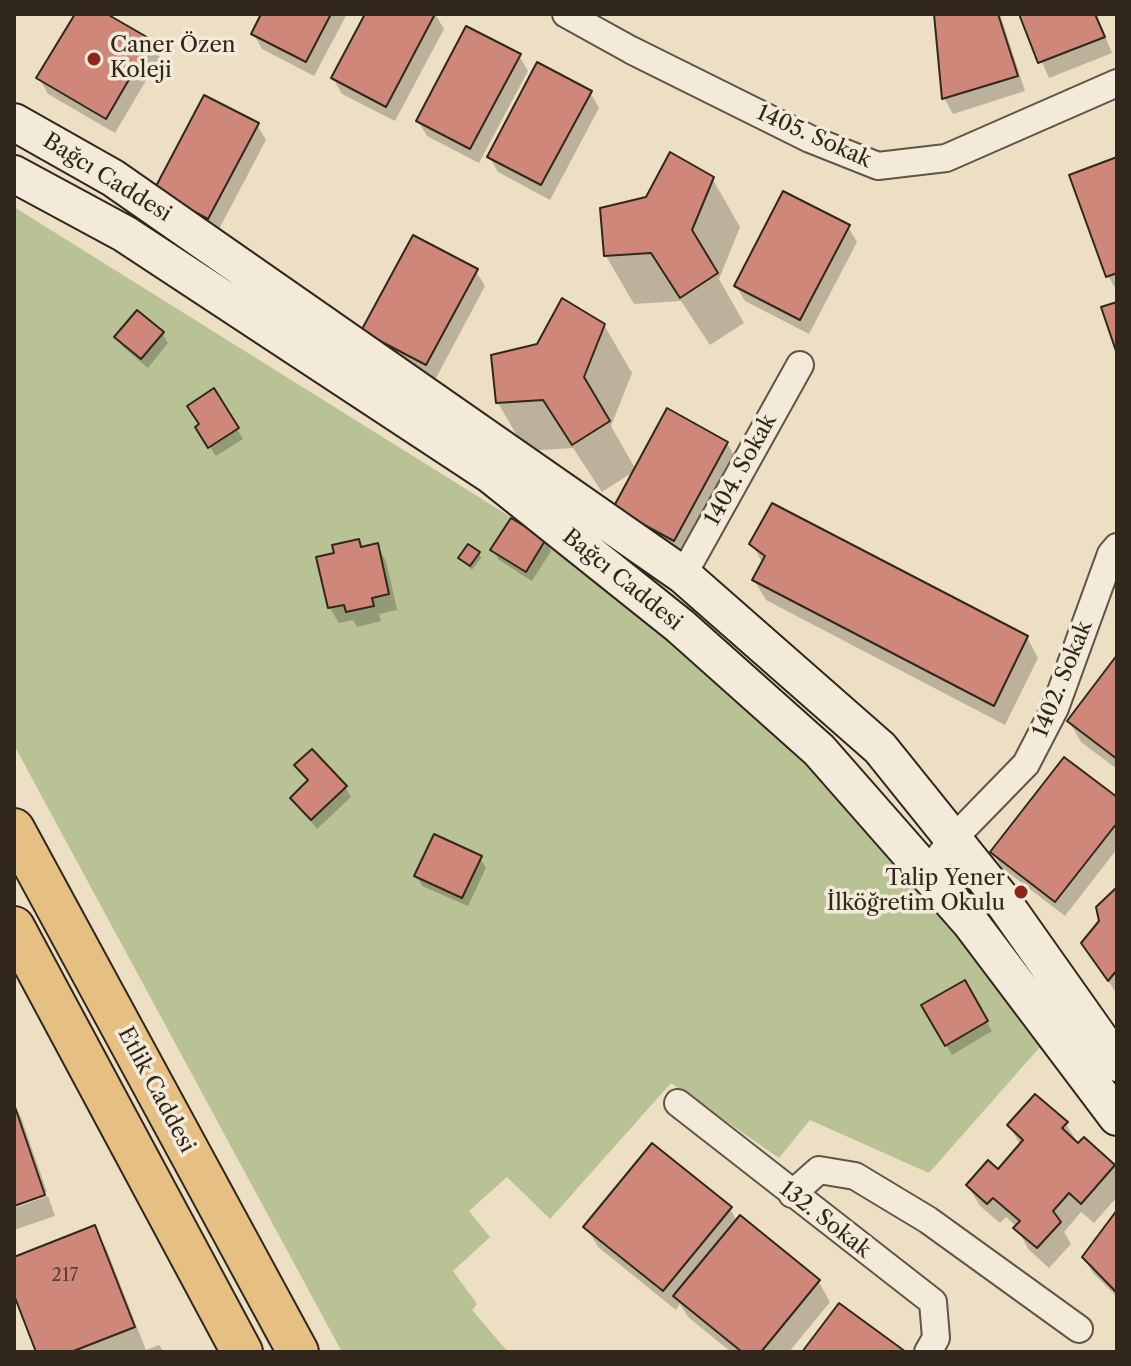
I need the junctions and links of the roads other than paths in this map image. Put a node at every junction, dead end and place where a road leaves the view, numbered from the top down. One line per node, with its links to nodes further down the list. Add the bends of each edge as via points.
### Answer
1 (566, 14): 2 (street, 1405. Sokak, via 810,139 878,166 946,158)
2 (1117, 83)
3 (14, 122): 7 (main road, Bağcı Caddesi, via 113,178)
4 (14, 174): 10 (main road, Bağcı Caddesi, via 125,234 491,475 680,626 819,750)
5 (800, 365): 7 (street, 1404. Sokak)
6 (1117, 547): 9 (street, 1402. Sokak, via 1055,708 1026,764)
7 (683, 575): 9 (main road, Bağcı Caddesi, via 880,748)
8 (14, 829): 18 (main road, Etlik Caddesi)
9 (953, 839): 10 (street, 1402. Sokak); 12 (main road, Bağcı Caddesi)
10 (927, 872): 14 (main road, Bağcı Caddesi)
11 (14, 927): 17 (main road)
12 (1117, 1063)
13 (678, 1103): 15 (street, 132. Sokak)
14 (1117, 1117)
15 (792, 1194): 16 (street, via 819,1170 855,1176 928,1220); 19 (street, 132. Sokak, via 933,1302 936,1338)
16 (1079, 1329)
17 (242, 1352)
18 (298, 1352)
19 (928, 1352)

